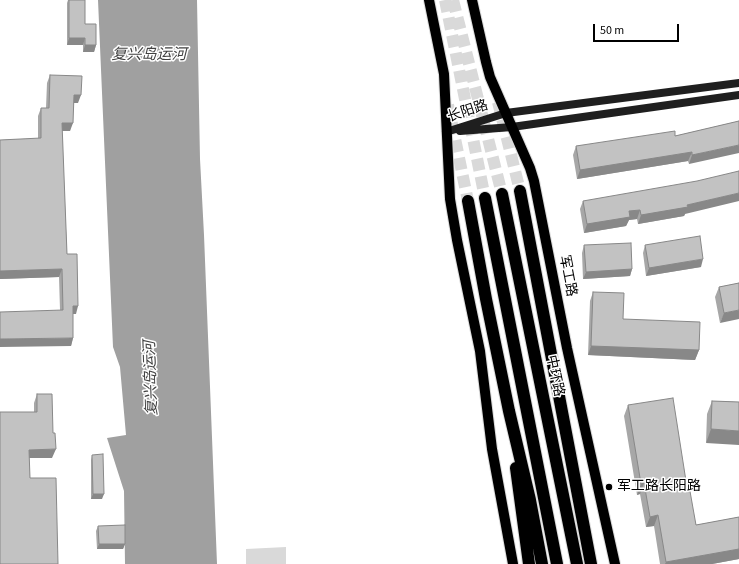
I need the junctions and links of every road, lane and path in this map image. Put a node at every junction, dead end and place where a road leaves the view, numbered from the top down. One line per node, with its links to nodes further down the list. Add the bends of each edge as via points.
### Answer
1 (429, 0): 7 (main road, via 444,74)
2 (472, 0): 5 (main road, 军工路, via 490,77)
3 (739, 83): 5 (main road, 长阳路)
4 (739, 96): 6 (main road, 长阳路)
5 (506, 113): 6 (main road, 军工路); 7 (main road, 长阳路)
6 (512, 127): 7 (main road, 长阳路); 21 (main road, 军工路, via 534,181 567,348)
7 (446, 132): 14 (main road, via 451,205 480,351 492,449)
8 (520, 190): 13 (highway)
9 (502, 194): 18 (highway, 中环路)
10 (485, 198): 17 (highway)
11 (468, 201): 12 (highway)
12 (509, 411): 15 (highway); 16 (highway)
13 (576, 494): 19 (highway); 20 (highway)
14 (513, 564)
15 (529, 564)
16 (542, 564)
17 (557, 564)
18 (577, 564)
19 (590, 564)
20 (595, 564)
21 (615, 564)

